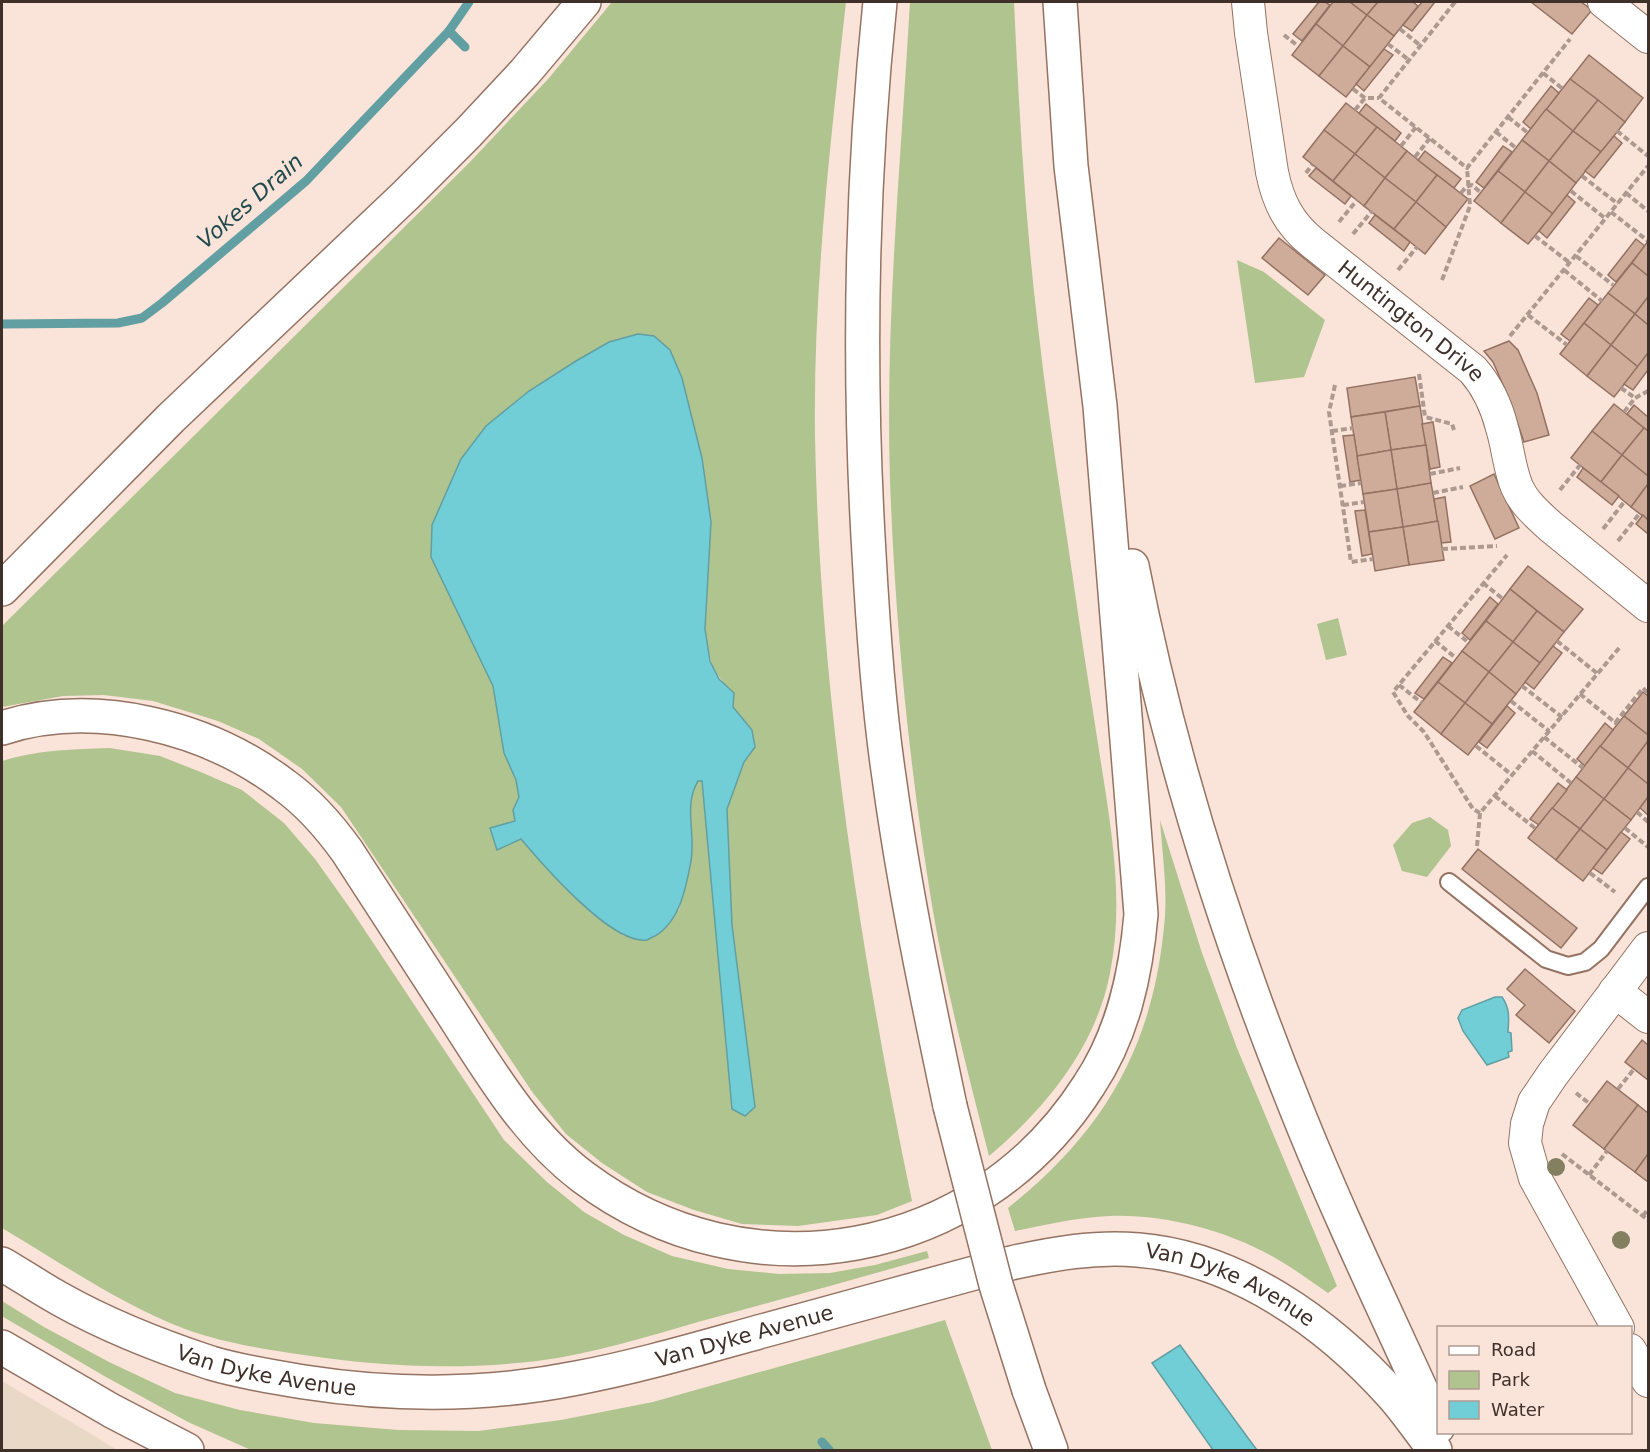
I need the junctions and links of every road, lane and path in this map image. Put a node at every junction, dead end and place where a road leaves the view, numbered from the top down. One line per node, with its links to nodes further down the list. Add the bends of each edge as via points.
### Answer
1 (584, 2): 87 (main road, via 468,133 171,418)
2 (880, 2): 143 (main road, bridge, via 868,125 862,371 873,623 888,775 950,1106 996,1285)
3 (1060, 2): 63 (main road, via 1071,166)
4 (1248, 2): 89 (street, Huntington Drive, via 1272,172 1287,216 1312,243 1473,370 1498,415 1523,497 1543,519)
5 (1455, 2): 11 (path)
6 (1604, 2): 8 (street)
7 (1400, 29): 11 (path)
8 (1648, 37)
9 (1570, 39): 13 (path)
10 (1388, 44): 12 (path)
11 (1420, 46): 12 (path)
12 (1409, 60): 17 (path)
13 (1543, 73): 14 (path); 19 (path)
14 (1563, 88)
15 (1353, 89): 16 (path)
16 (1365, 98): 17 (path); 18 (path)
17 (1380, 98): 20 (path)
18 (1355, 110)
19 (1508, 117): 22 (path); 23 (path)
20 (1416, 127): 24 (path); 25 (path)
21 (1617, 131): 27 (path)
22 (1496, 132): 26 (path); 30 (path)
23 (1528, 133)
24 (1430, 138): 28 (path); 30 (path)
25 (1401, 146)
26 (1516, 148)
27 (1648, 156)
28 (1415, 157)
29 (1648, 166): 36 (path)
30 (1467, 168): 32 (path)
31 (1582, 176): 38 (path)
32 (1469, 186): 34 (path); 35 (path); 52 (path, via 1470,206)
33 (1570, 191): 42 (path)
34 (1480, 192)
35 (1461, 193)
36 (1626, 194): 38 (path); 40 (path)
37 (1357, 200): 43 (path)
38 (1618, 204): 41 (path)
39 (1371, 211): 46 (path)
40 (1648, 211)
41 (1611, 212): 42 (path); 45 (path)
42 (1606, 219): 48 (path)
43 (1333, 230)
44 (1535, 236): 49 (path)
45 (1648, 239)
46 (1347, 242)
47 (1417, 247): 51 (path)
48 (1576, 256): 49 (path); 53 (path)
49 (1570, 263): 50 (path)
50 (1564, 270): 54 (path); 55 (path)
51 (1392, 277)
52 (1442, 280)
53 (1613, 285)
54 (1602, 301)
55 (1528, 315): 56 (path); 57 (path)
56 (1510, 336)
57 (1567, 345)
58 (1419, 374): 66 (path, via 1423,418 1452,424)
59 (1335, 385): 67 (path, via 1329,412)
60 (1621, 388): 62 (path)
61 (1648, 392): 62 (path)
62 (1635, 399): 64 (path)
63 (1100, 406): 104 (main road, via 1141,914 1132,984 1122,1019 1090,1084 1043,1144 1004,1178 943,1216 880,1240 815,1249 744,1245 677,1229 610,1196 566,1162 526,1121 347,851 330,828 286,786 215,745 143,723 78,717); 140 (main road, via 1140,610 1193,810 1229,924 1296,1108)
64 (1624, 411)
65 (1353, 428): 67 (path)
66 (1454, 430)
67 (1332, 431): 72 (path)
68 (1580, 465): 75 (path)
69 (1460, 468): 70 (path)
70 (1430, 474)
71 (1361, 483): 72 (path)
72 (1340, 486): 78 (path)
73 (1463, 487): 74 (path)
74 (1433, 493)
75 (1558, 493)
76 (1625, 501): 80 (path)
77 (1364, 502): 78 (path)
78 (1343, 505): 85 (path, via 1351,561)
79 (1640, 513): 83 (path)
80 (1596, 538)
81 (1497, 546): 82 (path)
82 (1442, 549)
83 (1611, 550)
84 (1507, 555): 86 (path)
85 (1373, 559)
86 (1483, 583): 88 (path); 90 (path)
87 (2, 589)
88 (1503, 599)
89 (1648, 606)
90 (1448, 626): 91 (path); 92 (path)
91 (1435, 641): 95 (path); 97 (path)
92 (1468, 642)
93 (1557, 642): 96 (path)
94 (1620, 647): 96 (path)
95 (1456, 658)
96 (1598, 674): 100 (path)
97 (1399, 685): 102 (path); 114 (path, via 1393,692 1408,716 1424,732 1473,809)
98 (1522, 686): 103 (path)
99 (1648, 693): 100 (path, via 1643,688 1616,723)
100 (1580, 694): 103 (path)
101 (1511, 701): 105 (path)
102 (1422, 703)
103 (1562, 717): 105 (path)
104 (2, 728)
105 (1549, 731): 106 (path)
106 (1544, 736): 108 (path); 109 (path)
107 (1476, 746): 110 (path)
108 (1532, 751): 110 (path); 111 (path)
109 (1583, 768)
110 (1512, 775): 112 (path)
111 (1571, 783)
112 (1495, 796): 114 (path); 117 (path)
113 (1637, 812): 115 (path)
114 (1480, 813): 118 (path)
115 (1648, 822)
116 (1625, 828): 119 (path)
117 (1536, 829)
118 (1477, 846)
119 (1648, 847)
120 (1590, 873): 123 (path)
121 (1449, 882): 122 (lane, via 1546,959 1568,966 1585,962 1600,949)
122 (1648, 886)
123 (1620, 897)
124 (1648, 948): 125 (street)
125 (1615, 991): 126 (street); 136 (street, via 1534,1102 1525,1143 1535,1179)
126 (1648, 1017)
127 (1634, 1069): 128 (path)
128 (1618, 1089)
129 (1555, 1150): 131 (path)
130 (1607, 1151): 131 (path)
131 (1589, 1175): 133 (path)
132 (1648, 1209): 133 (path)
133 (1643, 1216): 134 (path)
134 (1648, 1220)
135 (2, 1264): 144 (main road, Van Dyke Avenue, via 106,1323 213,1364 329,1386 446,1392 507,1389 575,1379 1011,1263 1057,1253 1137,1249 1210,1265 1275,1296 1349,1353 1393,1396)
136 (1617, 1326)
137 (2, 1347): 142 (main road, via 112,1412)
138 (1632, 1353): 139 (street)
139 (1648, 1381)
140 (1437, 1425)
141 (1442, 1434): 145 (main road)
142 (187, 1450)
143 (1051, 1450)
144 (1435, 1450)
145 (1449, 1450)

